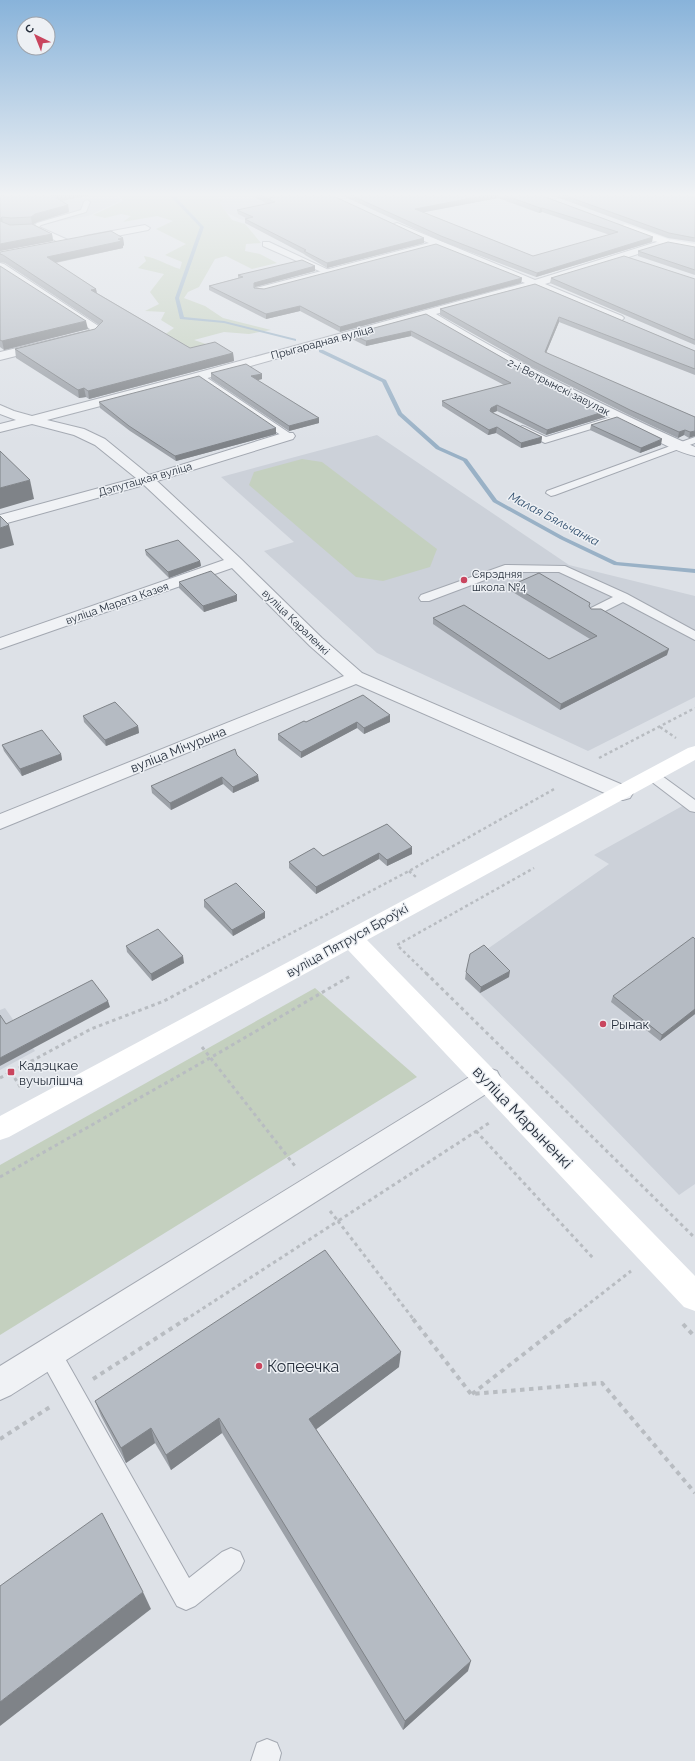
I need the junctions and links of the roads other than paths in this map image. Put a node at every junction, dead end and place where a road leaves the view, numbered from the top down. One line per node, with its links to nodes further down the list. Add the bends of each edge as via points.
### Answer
1 (17, 277): 9 (street, via 97,329 92,334)
2 (309, 277): 6 (street)
3 (521, 277): 5 (street)
4 (555, 277): 5 (street, Прыгарадная вуліца)
5 (536, 283): 7 (street, Прыгарадная вуліца); 8 (street)
6 (260, 290)
7 (427, 313): 10 (street, Прыгарадная вуліца); 12 (street, 2-і Ветрынскі завулак, via 506,360)
8 (626, 322)
9 (0, 356)
10 (200, 376): 13 (street, Прыгарадная вуліца); 16 (lane)
11 (0, 409): 13 (street, вуліца Караленкі)
12 (618, 417): 14 (lane, via 545,440); 18 (street, 2-і Ветрынскі завулак)
13 (32, 420): 15 (street, Прыгарадная вуліца); 20 (street, вуліца Караленкі, via 79,432 100,442)
14 (517, 426)
15 (0, 428)
16 (288, 436): 20 (street, Дэпутацкая вуліца)
17 (695, 440): 18 (lane)
18 (681, 445): 19 (street, 2-і Ветрынскі завулак); 21 (lane)
19 (695, 452)
20 (147, 480): 22 (street, Дэпутацкая вуліца); 23 (street, вуліца Караленкі)
21 (551, 493)
22 (0, 520)
23 (235, 562): 28 (street, вуліца Марата Казея); 29 (street, вуліца Караленкі, via 316,642)
24 (623, 597): 25 (lane, via 561,568 505,569); 26 (lane); 27 (lane)
25 (425, 598)
26 (595, 611)
27 (695, 636)
28 (0, 644)
29 (356, 677): 32 (street, вуліца Караленкі); 34 (street, вуліца Мічурына)
30 (695, 752): 31 (main road, вуліца Пятруся Броўкі)
31 (653, 776): 32 (main road, вуліца Пятруся Броўкі); 33 (lane)
32 (623, 792): 35 (main road, вуліца Пятруся Броўкі)
33 (695, 807)
34 (0, 822)
35 (351, 938): 36 (main road, вуліца Марыненкі); 37 (main road, вуліца Пятруся Броўкі)
36 (488, 1079): 38 (main road, вуліца Марыненкі); 39 (street)
37 (0, 1130)
38 (695, 1297)
39 (50, 1354): 40 (street); 41 (lane, via 186,1597)
40 (0, 1384)
41 (231, 1561)

